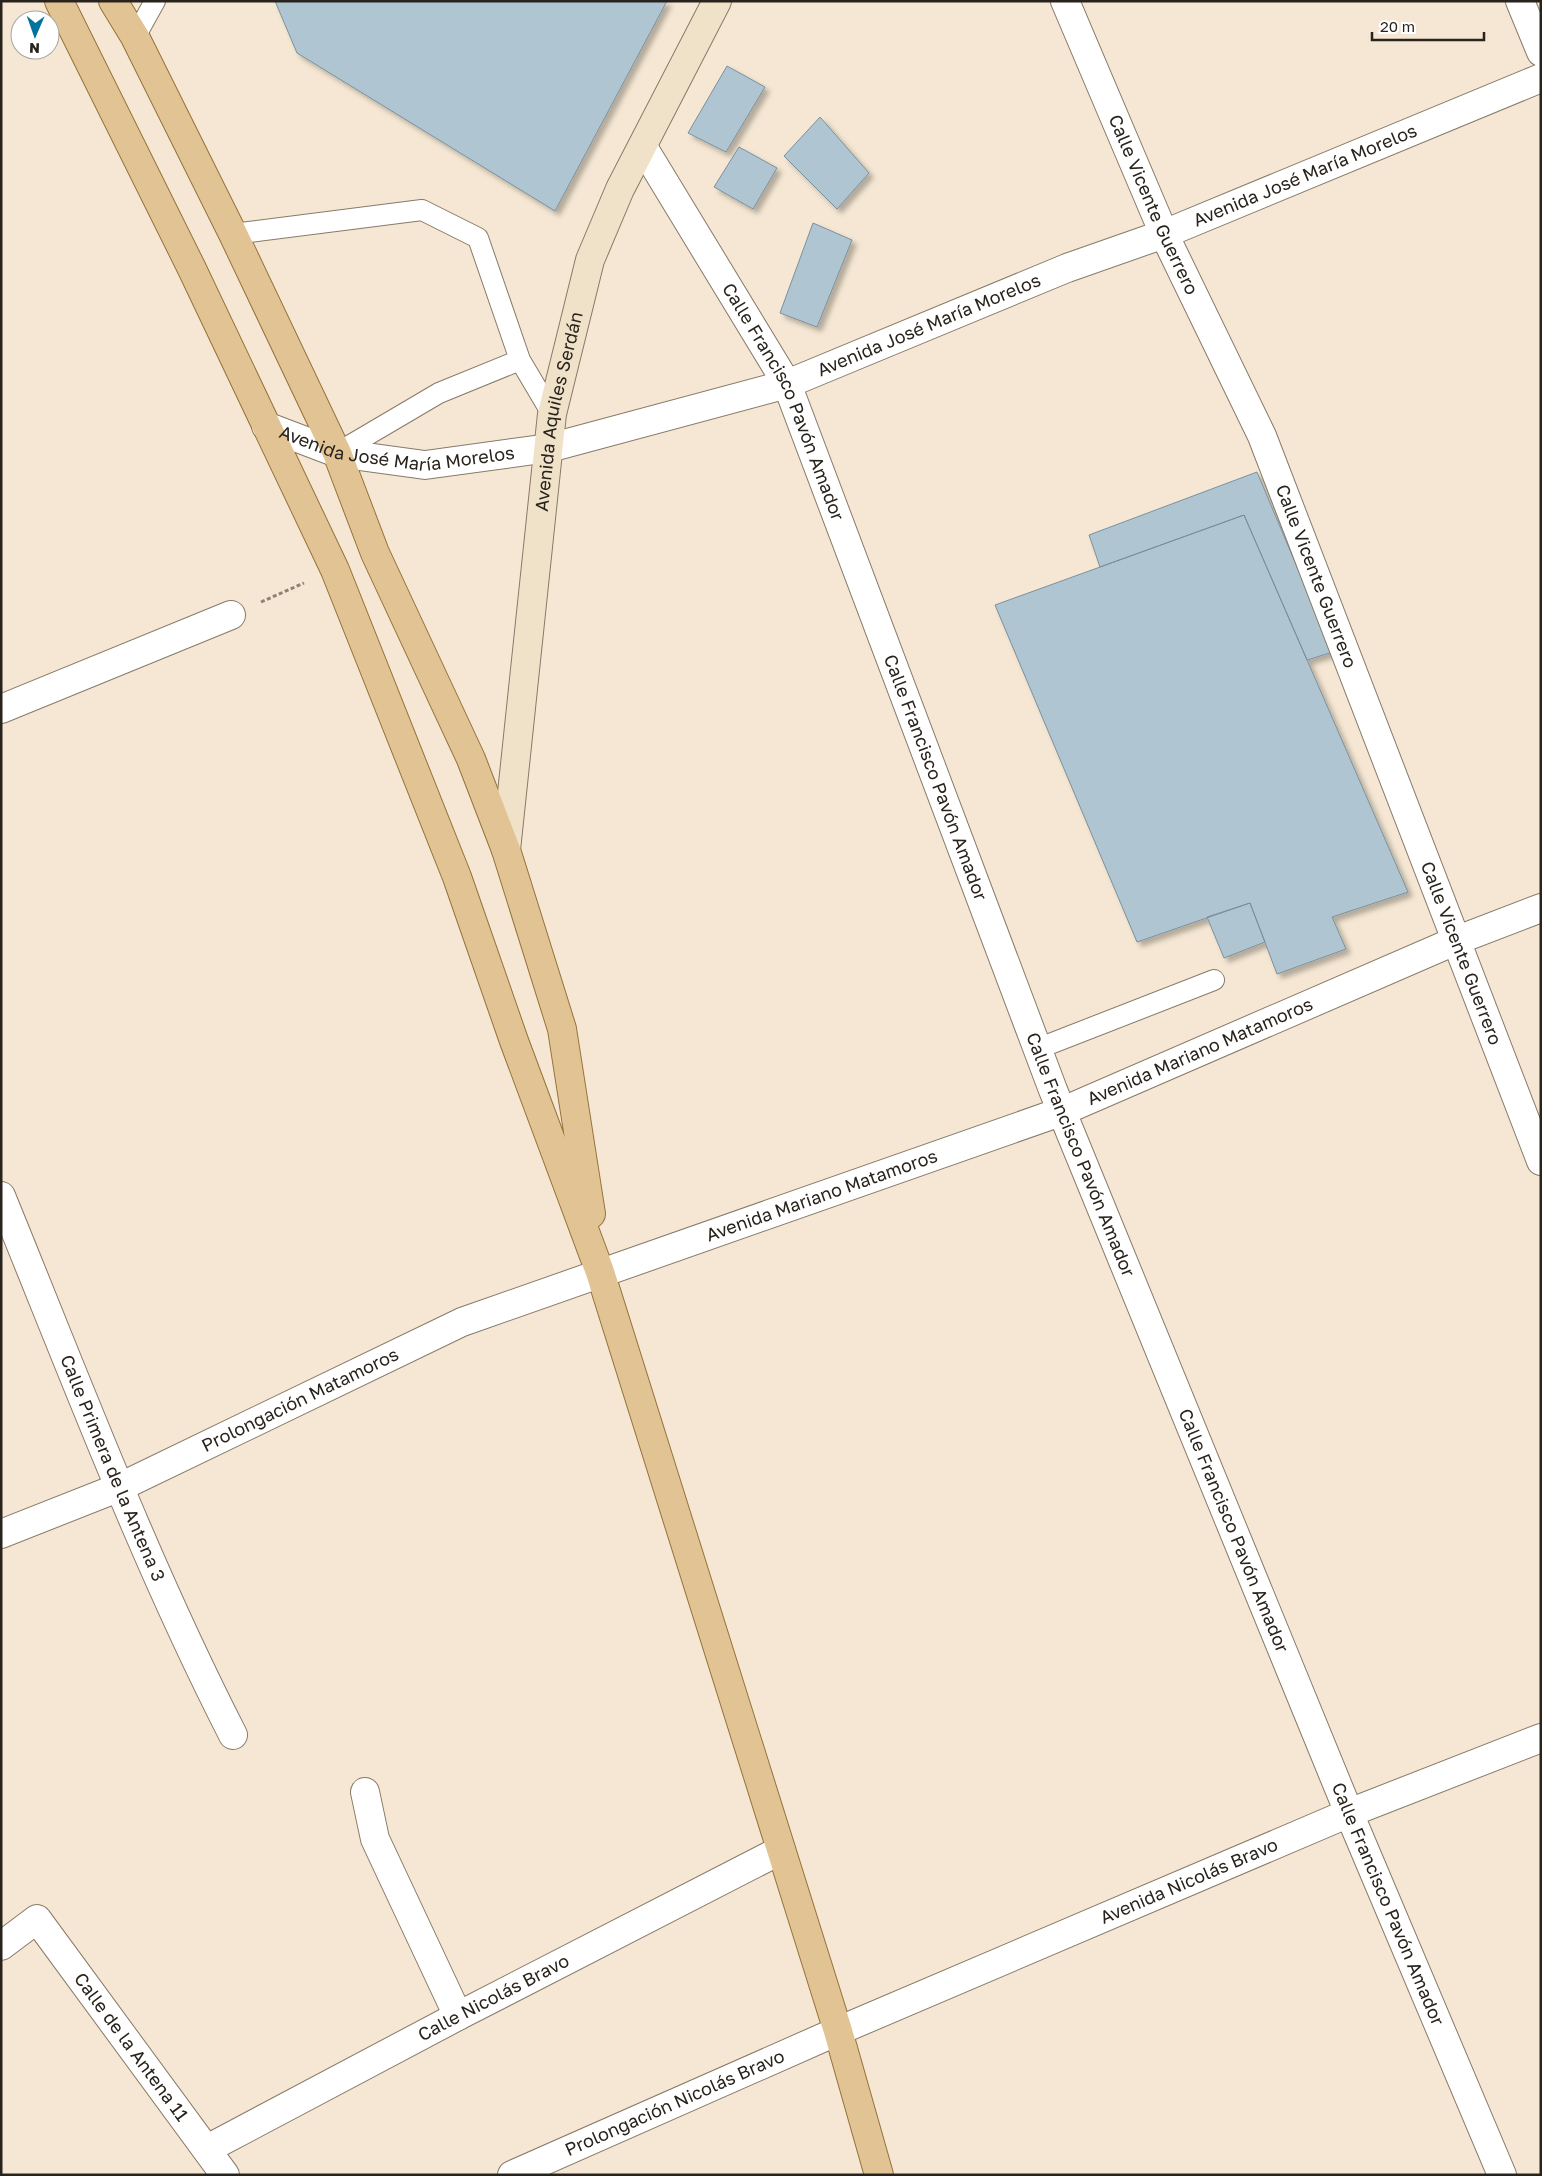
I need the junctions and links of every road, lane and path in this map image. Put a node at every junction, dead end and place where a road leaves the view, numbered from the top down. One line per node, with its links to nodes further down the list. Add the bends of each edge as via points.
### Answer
1 (59, 1): 16 (main road)
2 (113, 1): 7 (main road)
3 (155, 1): 7 (lane)
4 (717, 1): 10 (street, Avenida Aquiles Serdán)
5 (1065, 1): 12 (street, Calle Vicente Guerrero)
6 (1520, 1): 8 (street)
7 (135, 37): 11 (main road)
8 (1541, 52)
9 (1541, 78): 12 (street, Avenida José María Morelos)
10 (643, 147): 14 (street, Calle Francisco Pavón Amador); 15 (street, Avenida Aquiles Serdán, via 620,189 590,260)
11 (233, 234): 13 (lane, via 422,210 478,238); 18 (main road)
12 (1164, 234): 14 (street, Avenida José María Morelos, via 1067,268); 23 (street, Calle Vicente Guerrero, via 1262,436)
13 (520, 360): 15 (lane); 18 (lane, via 438,394)
14 (787, 384): 17 (street, Avenida José María Morelos); 25 (street, Calle Francisco Pavón Amador)
15 (552, 414): 17 (street, Avenida Aquiles Serdán)
16 (266, 426): 18 (street, Avenida José María Morelos); 29 (main road, via 335,570 457,877 514,1042)
17 (549, 448): 18 (street, Avenida José María Morelos, via 425,465); 21 (street, Avenida Aquiles Serdán)
18 (337, 453): 21 (main road, via 375,553 471,759)
19 (231, 615): 20 (street)
20 (1, 709)
21 (506, 850): 29 (main road, via 562,1029)
22 (1541, 908): 23 (street, Avenida Mariano Matamoros)
23 (1455, 941): 26 (street, Avenida Mariano Matamoros); 27 (street, Calle Vicente Guerrero)
24 (1214, 980): 25 (lane)
25 (1037, 1048): 26 (street, Calle Francisco Pavón Amador)
26 (1063, 1111): 29 (street, Avenida Mariano Matamoros); 35 (street, Calle Francisco Pavón Amador)
27 (1541, 1161)
28 (1, 1196): 30 (street, Calle Primera de la Antena 3)
29 (600, 1272): 30 (street, Prolongación Matamoros, via 462,1322); 36 (main road)
30 (120, 1487): 31 (street, Prolongación Matamoros); 32 (street, Calle Primera de la Antena 3, via 203,1676)
31 (1, 1534)
32 (233, 1735)
33 (1541, 1738): 35 (street, Avenida Nicolás Bravo)
34 (365, 1792): 38 (street, via 375,1839)
35 (1349, 1813): 39 (street, Avenida Nicolás Bravo); 44 (street, Calle Francisco Pavón Amador)
36 (781, 1850): 38 (street, Calle Nicolás Bravo); 39 (main road)
37 (1, 1946): 40 (street, Calle de la Antena 11, via 37,1919)
38 (458, 2016): 40 (street, Calle Nicolás Bravo)
39 (838, 2031): 42 (street, Prolongación Nicolás Bravo); 43 (main road)
40 (206, 2149): 41 (street, Calle de la Antena 11)
41 (225, 2175)
42 (512, 2175)
43 (879, 2175)
44 (1502, 2175)

